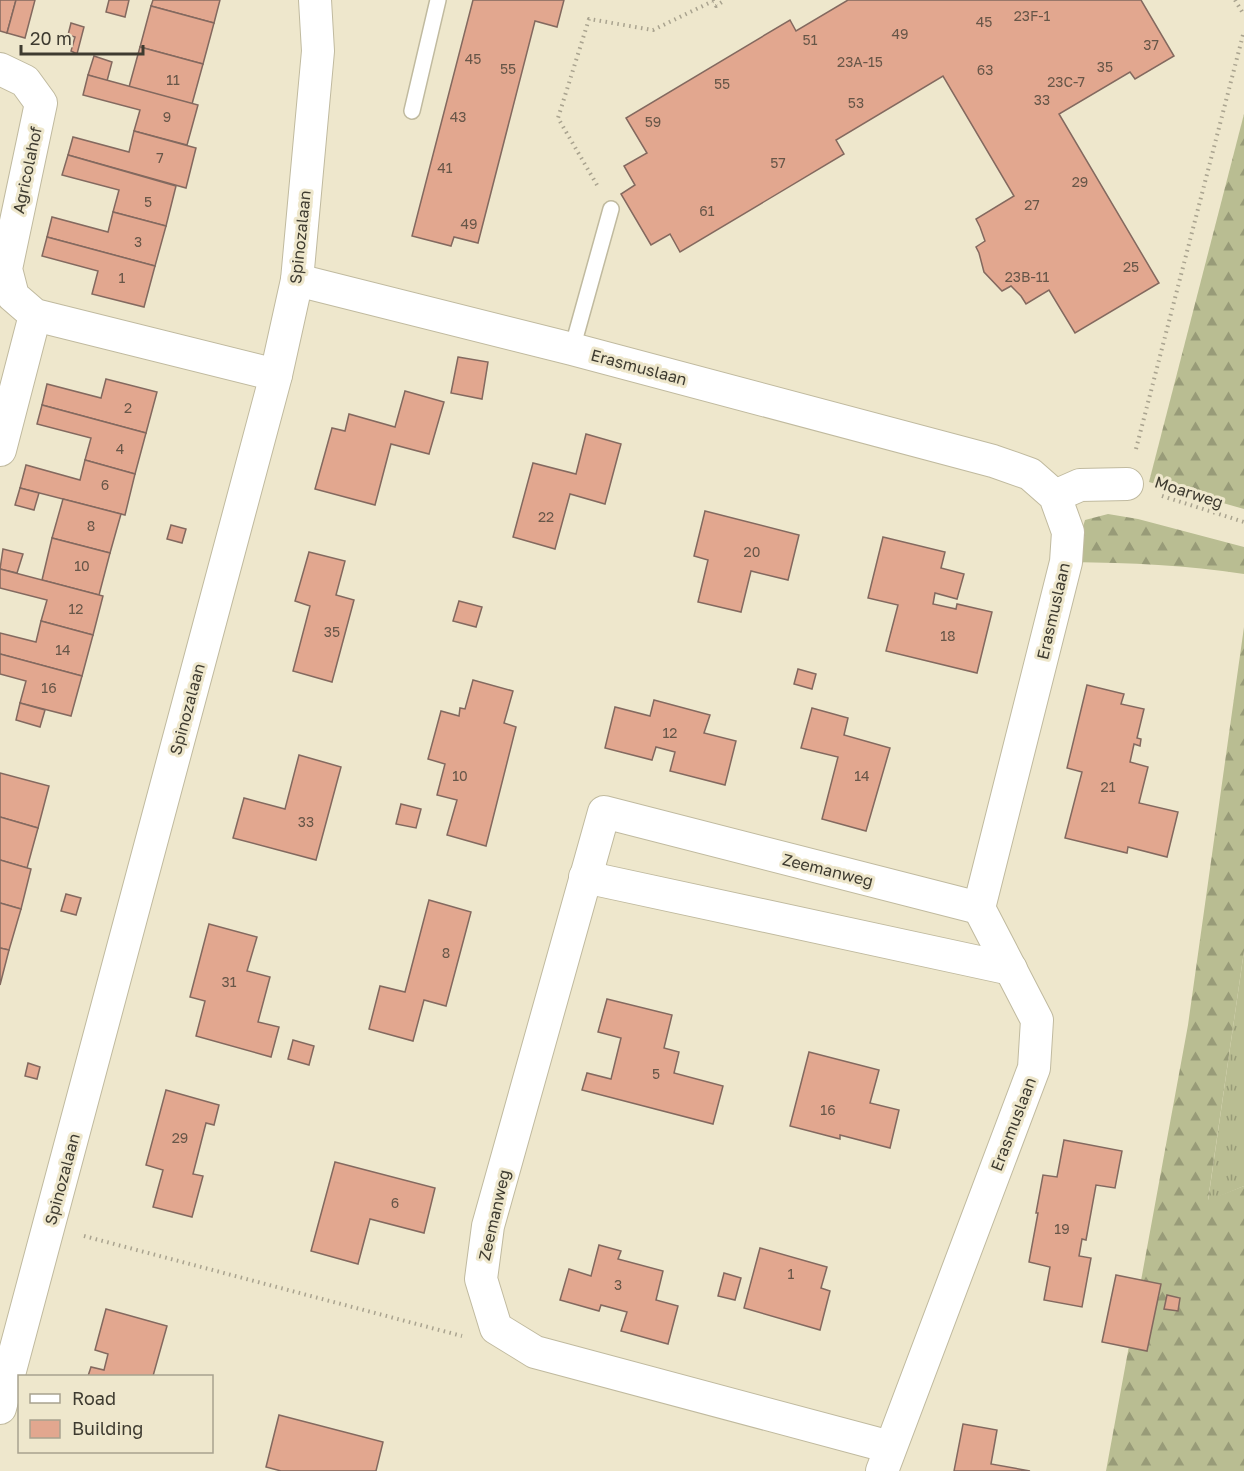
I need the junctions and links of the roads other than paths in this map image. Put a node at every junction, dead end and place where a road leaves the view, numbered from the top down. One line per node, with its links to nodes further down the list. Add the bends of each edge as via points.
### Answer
1 (315, 0): 6 (street, Spinozalaan, via 318,51)
2 (438, 0): 4 (lane)
3 (0, 69): 7 (street, Agricolahof, via 25,81 41,103 6,269 13,296)
4 (412, 111)
5 (611, 209): 8 (lane)
6 (297, 280): 8 (street, Erasmuslaan); 9 (street, Spinozalaan)
7 (35, 315): 9 (street, Agricolahof); 10 (street)
8 (572, 349): 12 (street, Erasmuslaan, via 993,461 1030,474)
9 (276, 375): 16 (street, Spinozalaan, via 50,1226)
10 (0, 450)
11 (1127, 484): 12 (street, via 1080,485)
12 (1055, 496): 14 (street, Erasmuslaan, via 1068,532 1066,562)
13 (585, 877): 14 (street, Zeemanweg, via 604,812); 15 (street); 18 (street, Zeemanweg, via 488,1226 481,1279 496,1328 535,1352)
14 (979, 908): 15 (street, Erasmuslaan)
15 (1011, 969): 18 (street, Erasmuslaan, via 1037,1020 1034,1068)
16 (9, 1336): 17 (street, Spinozalaan)
17 (0, 1408)
18 (886, 1459)

